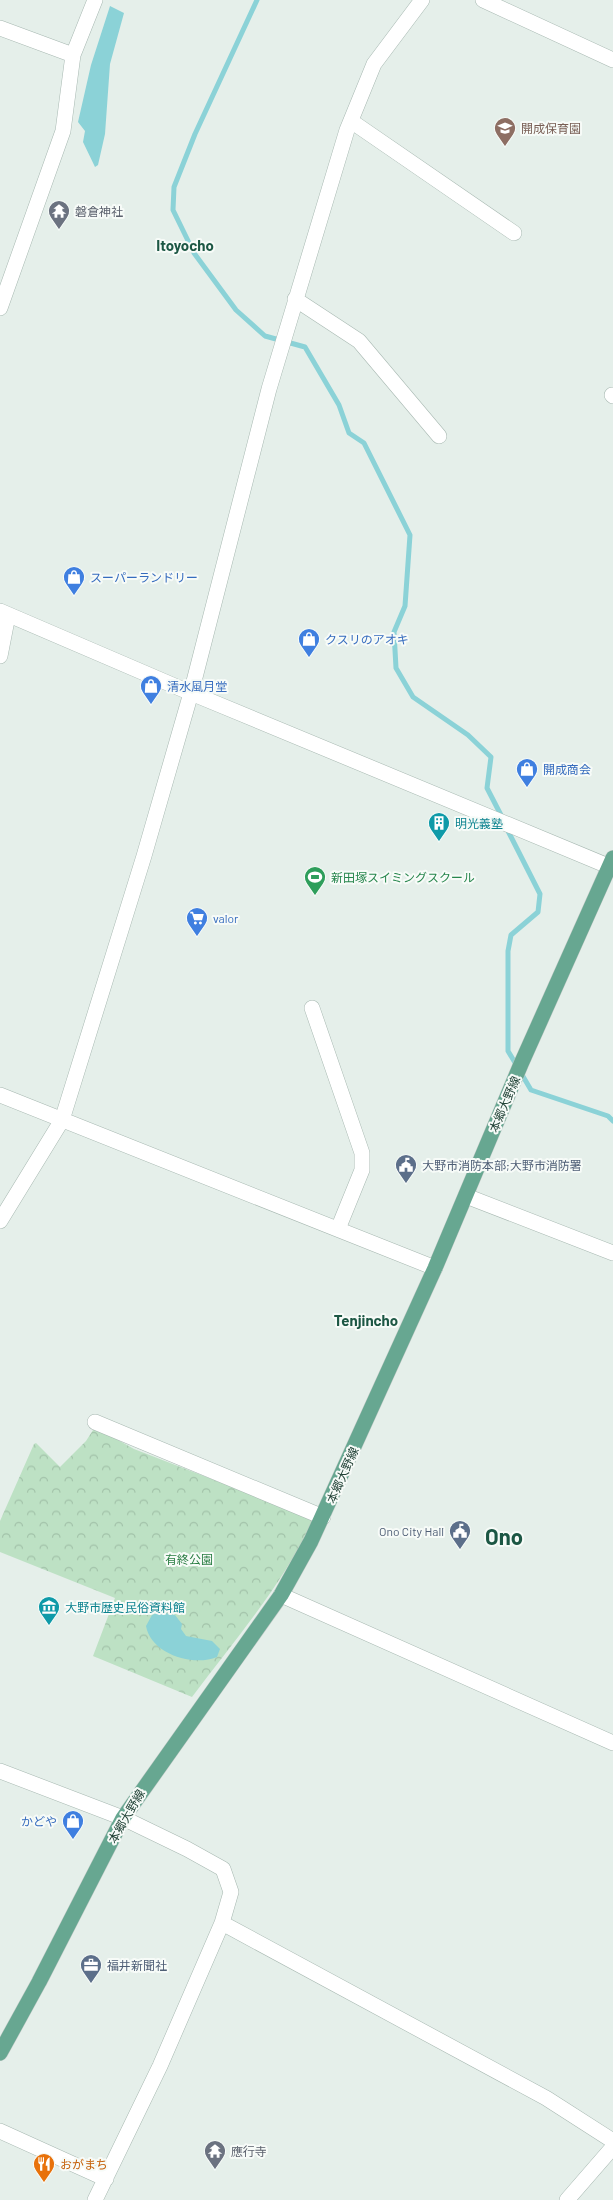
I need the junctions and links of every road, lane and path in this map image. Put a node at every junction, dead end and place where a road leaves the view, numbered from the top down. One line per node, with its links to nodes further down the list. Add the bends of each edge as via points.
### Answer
1 (95, 0): 5 (street)
2 (422, 0): 7 (street, via 374,64)
3 (483, 0): 6 (street)
4 (0, 28): 5 (street)
5 (74, 55): 10 (street, via 63,131)
6 (613, 60)
7 (351, 121): 8 (street); 9 (street)
8 (514, 233)
9 (295, 299): 11 (street, via 359,341); 14 (street)
10 (0, 308)
11 (439, 436)
12 (4, 613): 13 (street); 14 (street)
13 (0, 656)
14 (191, 693): 15 (street); 18 (street)
15 (612, 864): 19 (main road, 本郷大野線, via 521,1064)
16 (312, 1008): 21 (street, via 362,1153 362,1170)
17 (0, 1095): 18 (street)
18 (62, 1120): 20 (street); 21 (street)
19 (466, 1196): 22 (street); 23 (main road, 本郷大野線)
20 (0, 1221)
21 (338, 1230): 23 (street)
22 (613, 1253)
23 (435, 1268): 25 (main road, 本郷大野線)
24 (95, 1422): 25 (street)
25 (323, 1517): 26 (main road, 本郷大野線)
26 (281, 1595): 27 (street); 29 (main road, 本郷大野線)
27 (613, 1743)
28 (0, 1771): 29 (street)
29 (123, 1818): 30 (street, via 223,1869 231,1892); 31 (main road, 本郷大野線)
30 (222, 1923): 33 (street, via 546,2098); 35 (street, via 160,2066)
31 (0, 2053)
32 (0, 2131): 35 (street)
33 (613, 2141)
34 (613, 2148): 37 (street)
35 (106, 2179): 36 (street)
36 (95, 2200)
37 (567, 2200)

